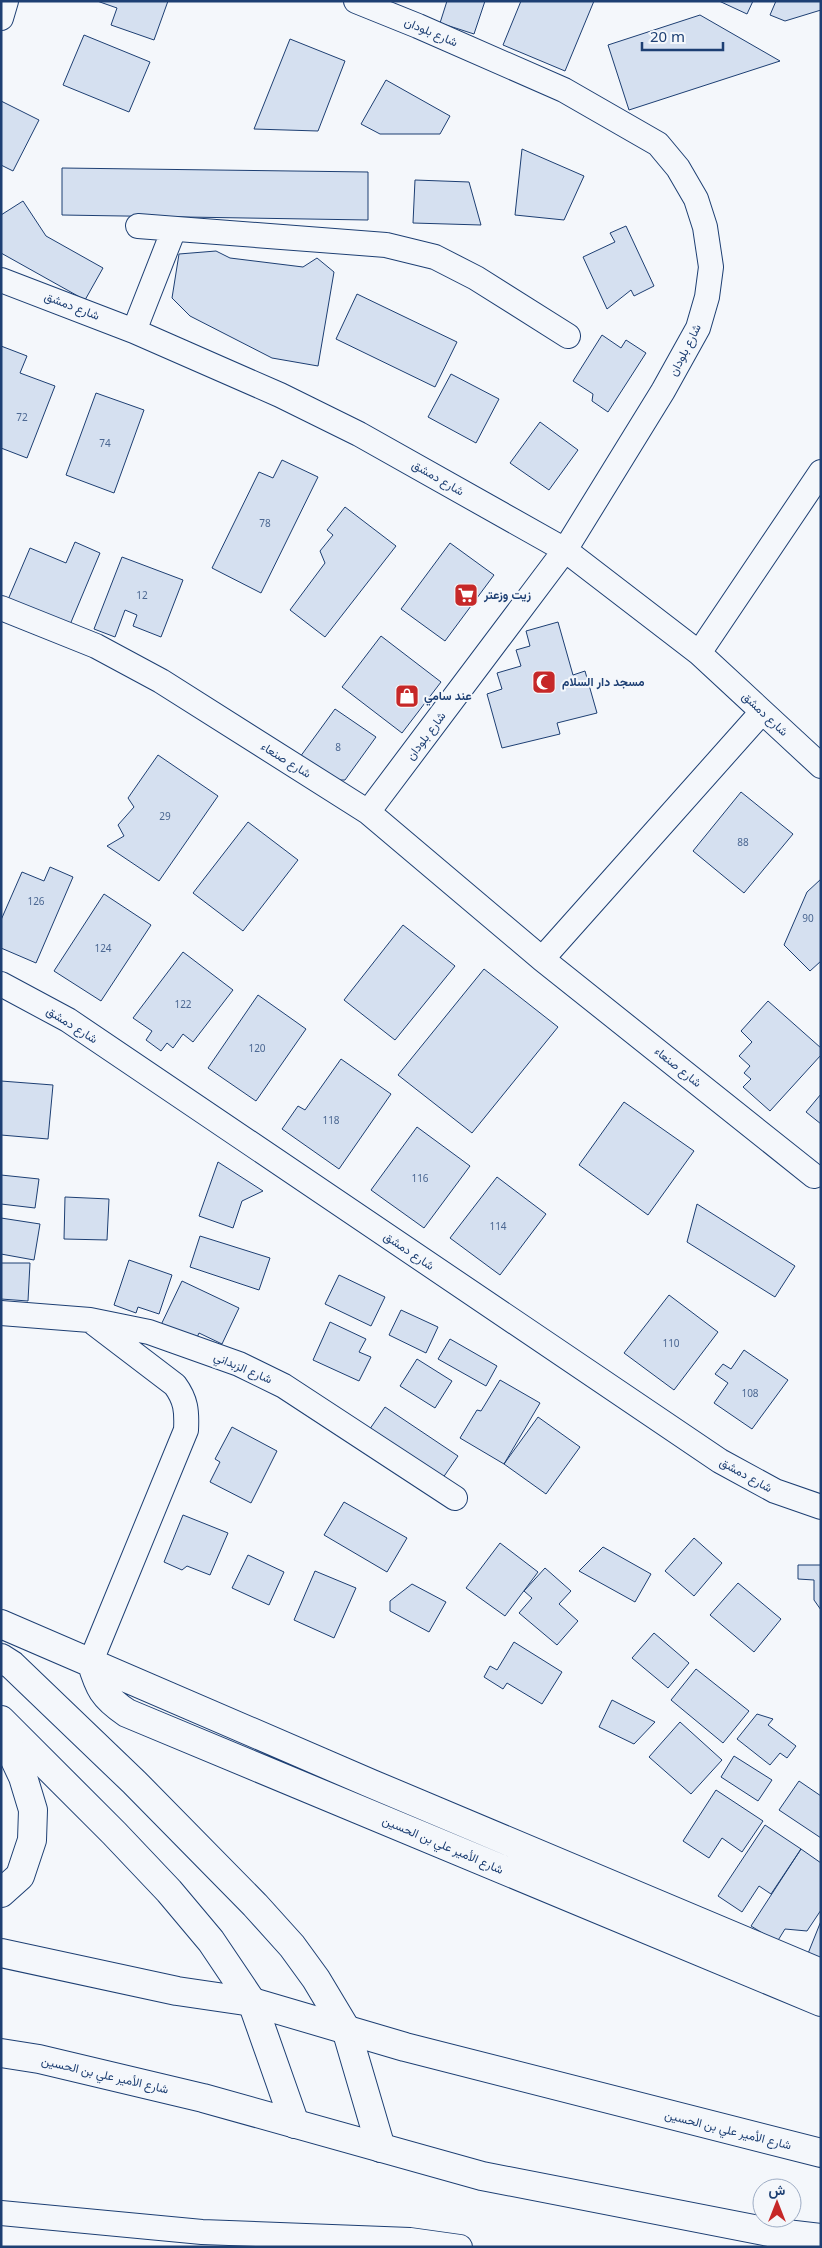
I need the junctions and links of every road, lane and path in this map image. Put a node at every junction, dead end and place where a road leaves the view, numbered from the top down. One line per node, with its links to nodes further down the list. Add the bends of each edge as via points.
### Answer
1 (6, 1): 3 (street)
2 (356, 1): 10 (street, شارع بلودان, via 555,86 612,116 658,144 678,168 696,199 706,227 711,267 698,328 664,391)
3 (1, 18)
4 (138, 226): 5 (street)
5 (174, 229): 7 (street); 8 (street, via 386,246 435,257 476,278)
6 (1, 280): 7 (street, شارع دمشق)
7 (134, 331): 10 (street, شارع دمشق, via 360,434)
8 (568, 336)
9 (821, 472): 12 (street)
10 (565, 550): 12 (street, شارع دمشق); 15 (street, شارع بلودان)
11 (1, 608): 15 (street, شارع صنعاء, via 96,646 160,681)
12 (699, 653): 13 (street, شارع دمشق)
13 (762, 712): 14 (street, شارع دمشق); 16 (street)
14 (821, 766)
15 (368, 812): 16 (street, شارع صنعاء)
16 (542, 959): 18 (street, شارع صنعاء)
17 (1, 984): 22 (street, شارع دمشق, via 68,1020 720,1461 775,1491)
18 (814, 1176)
19 (1, 1313): 20 (street, شارع الزبداني)
20 (90, 1320): 21 (street, شارع الزبداني, via 149,1332 239,1364 275,1381); 25 (street, via 175,1385 184,1398 187,1412 186,1430)
21 (455, 1498)
22 (821, 1507)
23 (1, 1624): 25 (main road)
24 (1, 1658): 33 (main road, via 134,1782 255,1905 306,1965)
25 (91, 1661): 30 (main road, via 372,1784); 32 (main road, شارع الأمير علي بن الحسين, via 98,1686 106,1697 127,1713)
26 (1, 1720): 31 (main road, via 169,1891 211,1941)
27 (1, 1730): 28 (main road, via 23,1778 33,1810 32,1840 20,1876)
28 (1, 1893)
29 (1, 1953): 31 (main road, شارع الأمير علي بن الحسين, via 177,1991)
30 (821, 1973)
31 (252, 2002): 33 (main road, شارع الأمير علي بن الحسين); 35 (main road)
32 (821, 2002)
33 (346, 2029): 36 (main road); 37 (main road, شارع الأمير علي بن الحسين, via 445,2058)
34 (1, 2053): 35 (main road, شارع الأمير علي بن الحسين, via 144,2083)
35 (295, 2124): 36 (main road, شارع الأمير علي بن الحسين)
36 (381, 2148): 39 (main road, شارع الأمير علي بن الحسين, via 482,2176 769,2232)
37 (821, 2153)
38 (1, 2213): 40 (street)
39 (821, 2238)
40 (202, 2239): 41 (street)
41 (415, 2244): 42 (street)
42 (460, 2247)

